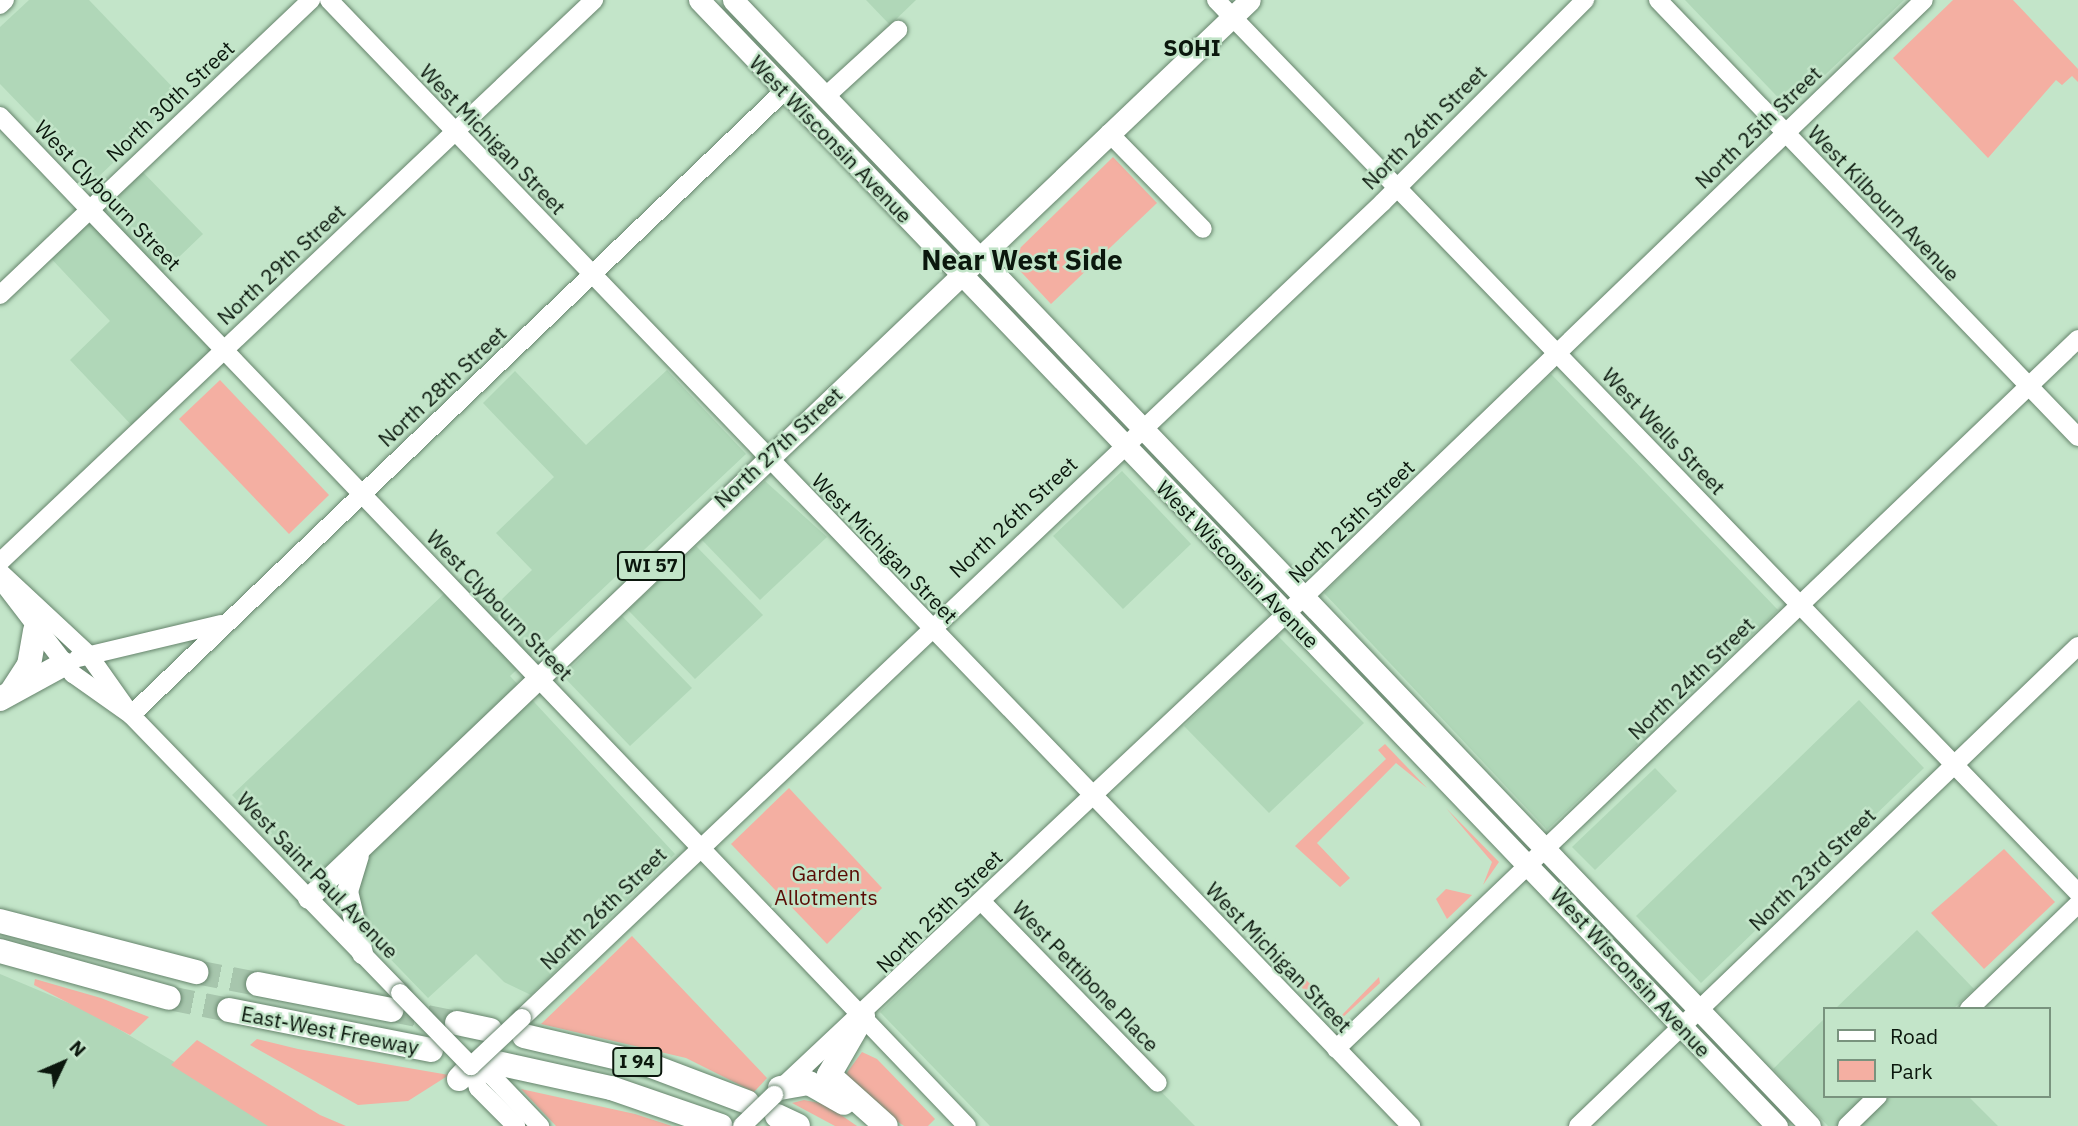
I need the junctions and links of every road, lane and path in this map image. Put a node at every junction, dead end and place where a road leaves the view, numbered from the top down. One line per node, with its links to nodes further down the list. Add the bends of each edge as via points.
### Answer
1 (5, 0): 12 (street)
2 (311, 0): 23 (street, North 30th Street)
3 (330, 0): 19 (street, West Michigan Street)
4 (594, 0): 19 (street, North 29th Street)
5 (733, 0): 16 (main road, West Wisconsin Avenue)
6 (1216, 0): 13 (street, West Wells Street)
7 (1250, 0): 13 (main road, North 27th Street / WI 57)
8 (1585, 0): 22 (street, North 26th Street)
9 (1658, 0): 21 (street, West Kilbourn Avenue)
10 (1924, 0): 21 (street, North 25th Street)
11 (708, 3): 15 (main road, West Wisconsin Avenue)
12 (0, 5)
13 (1232, 17): 20 (main road, North 27th Street / WI 57); 22 (street, West Wells Street)
14 (898, 30): 16 (street)
15 (784, 91): 17 (main road); 26 (main road, West Wisconsin Avenue); 27 (street, North 28th Street)
16 (826, 96): 17 (main road, West Wisconsin Avenue)
17 (844, 114): 25 (main road, West Wisconsin Avenue)
18 (0, 116): 23 (street, West Clybourn Street)
19 (456, 132): 27 (street, West Michigan Street); 30 (street, North 29th Street)
20 (1109, 133): 24 (street); 25 (main road, North 27th Street / WI 57)
21 (1785, 133): 31 (street, North 25th Street); 32 (street, West Kilbourn Avenue)
22 (1395, 187): 31 (street, West Wells Street); 33 (street, North 26th Street)
23 (90, 209): 28 (street, North 30th Street); 30 (street, West Clybourn Street)
24 (1203, 229)
25 (980, 256): 26 (main road, North 27th Street / WI 57); 33 (main road, West Wisconsin Avenue)
26 (961, 274): 35 (main road, West Wisconsin Avenue); 36 (main road, North 27th Street / WI 57)
27 (592, 275): 36 (street, West Michigan Street); 37 (street, North 28th Street)
28 (0, 295)
29 (2078, 339): 32 (street, North 24th Street)
30 (224, 350): 37 (street, West Clybourn Street); 38 (street, North 29th Street)
31 (1557, 353): 41 (street, North 25th Street); 42 (street, West Wells Street)
32 (2029, 386): 34 (street, West Kilbourn Avenue); 42 (street, North 24th Street)
33 (1142, 428): 35 (street, North 26th Street); 41 (main road, West Wisconsin Avenue)
34 (2078, 437)
35 (1123, 444): 43 (main road, West Wisconsin Avenue); 45 (street, North 26th Street)
36 (766, 457): 45 (street, West Michigan Street); 50 (main road, North 27th Street / WI 57)
37 (361, 494): 44 (street, North 28th Street); 50 (street, West Clybourn Street)
38 (0, 562)
39 (0, 572): 48 (street, West Saint Paul Avenue, via 30,593)
40 (0, 579): 46 (street, West Saint Paul Avenue)
41 (1305, 596): 43 (street, North 25th Street); 57 (main road, West Wisconsin Avenue)
42 (1800, 604): 53 (street, West Wells Street); 57 (street, North 24th Street)
43 (1286, 614): 54 (street, North 25th Street); 58 (main road, West Wisconsin Avenue)
44 (221, 624): 48 (street); 52 (street, North 28th Street)
45 (930, 627): 54 (street, West Michigan Street); 56 (street, North 26th Street)
46 (35, 631): 49 (street, West Saint Paul Avenue); 51 (highway, via 29,665)
47 (2078, 646): 53 (street, North 23rd Street)
48 (88, 654): 49 (street); 52 (street, West Saint Paul Avenue)
49 (64, 664): 51 (highway); 52 (street, West Saint Paul Avenue)
50 (536, 676): 55 (main road, North 27th Street / WI 57); 56 (street, West Clybourn Street)
51 (5, 696)
52 (131, 715): 60 (street, West Saint Paul Avenue)
53 (1954, 764): 59 (street, West Wells Street); 72 (street, North 23rd Street)
54 (1092, 797): 61 (street, North 25th Street); 78 (street, West Michigan Street)
55 (362, 847): 60 (main road, North 27th Street / WI 57); 65 (main road, via 347,891)
56 (699, 847): 73 (street, West Clybourn Street); 76 (street, North 26th Street)
57 (1548, 848): 58 (street, North 24th Street); 72 (main road, West Wisconsin Avenue)
58 (1530, 865): 75 (main road, West Wisconsin Avenue); 78 (street, North 24th Street)
59 (2078, 893)
60 (308, 898): 65 (street, West Saint Paul Avenue)
61 (982, 902): 73 (street, North 25th Street); 82 (street, West Pettibone Place)
62 (2078, 904): 70 (street)
63 (0, 921): 66 (highway)
64 (0, 951): 68 (highway)
65 (362, 953): 69 (street, West Saint Paul Avenue)
66 (196, 972)
67 (258, 984): 69 (highway, East-West Freeway)
68 (170, 998)
69 (396, 1002): 80 (street, West Saint Paul Avenue, bridge)
70 (1971, 1007)
71 (229, 1010): 79 (highway, East-West Freeway)
72 (1697, 1010): 75 (street, North 23rd Street); 94 (main road, West Wisconsin Avenue)
73 (863, 1016): 84 (street, North 25th Street); 86 (highway, via 829,1074); 90 (street, West Clybourn Street)
74 (457, 1023): 77 (highway)
75 (1681, 1026): 92 (street, North 23rd Street); 93 (main road, West Wisconsin Avenue)
76 (523, 1027): 80 (street, North 26th Street, bridge); 85 (highway, I 94, via 649,1065)
77 (490, 1030)
78 (1336, 1049): 91 (street, West Michigan Street)
79 (431, 1050)
80 (469, 1075): 81 (street, West Saint Paul Avenue); 87 (street, West Saint Paul Avenue)
81 (500, 1075): 88 (street, West Saint Paul Avenue); 89 (highway, I 94, via 611,1088)
82 (1158, 1083)
83 (1876, 1098): 95 (street)
84 (782, 1106): 85 (street, North 25th Street, bridge); 86 (highway, via 809,1083)
85 (744, 1114)
86 (884, 1125)
87 (516, 1126)
88 (540, 1126)
89 (721, 1126)
90 (967, 1126)
91 (1411, 1126)
92 (1578, 1126)
93 (1777, 1126)
94 (1810, 1126)
95 (1847, 1126)

